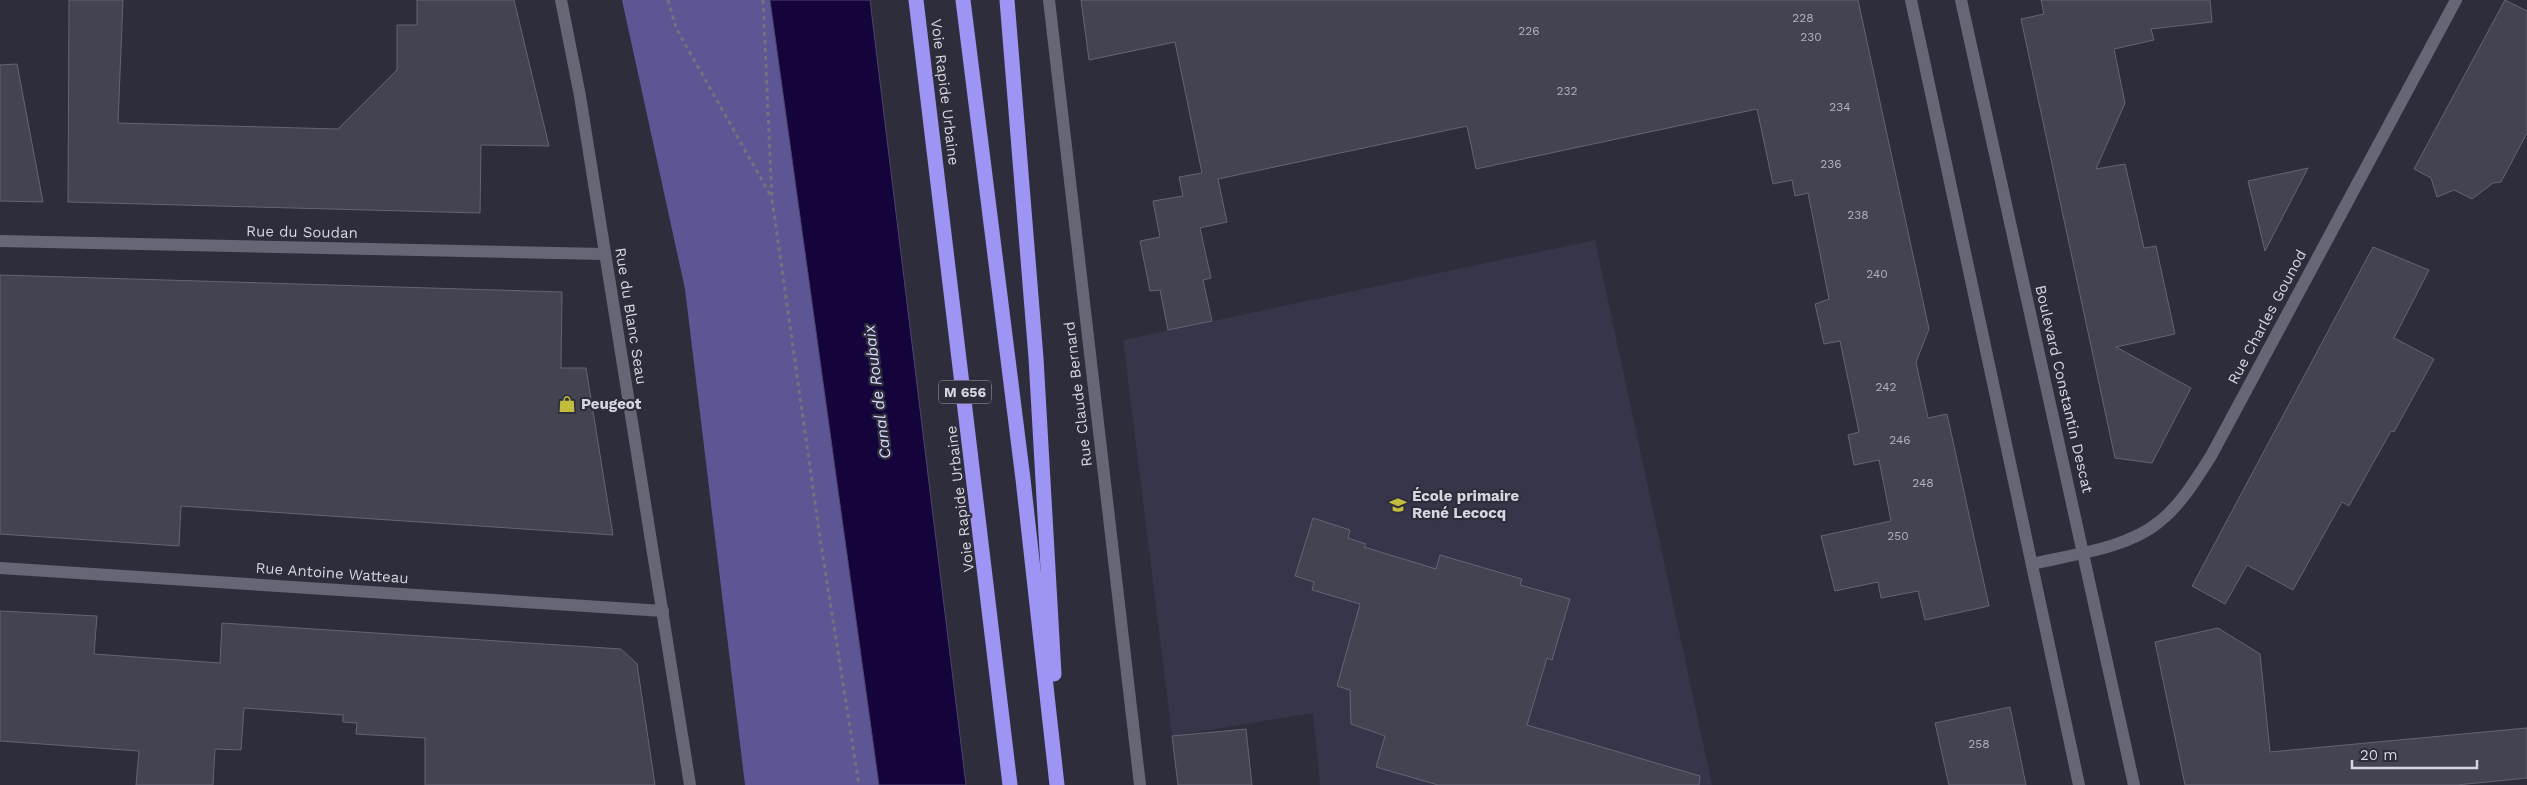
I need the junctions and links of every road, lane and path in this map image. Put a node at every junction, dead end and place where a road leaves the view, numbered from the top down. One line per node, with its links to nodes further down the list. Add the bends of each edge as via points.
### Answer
1 (561, 0): 13 (street, Rue du Blanc Seau, via 580,96)
2 (668, 0): 11 (path, via 676,28)
3 (763, 0): 11 (path)
4 (916, 0): 20 (highway, Voie Rapide Urbaine / M 656)
5 (963, 0): 21 (highway, Voie Rapide Urbaine / M 656)
6 (1007, 0): 21 (highway, via 1036,358)
7 (1049, 0): 22 (street, Rue Claude Bernard)
8 (1910, 0): 15 (street)
9 (1961, 0): 14 (street, Boulevard Constantin Descat)
10 (2456, 0): 14 (street, Rue Charles Gounod, via 2211,456 2185,495 2159,522 2141,534 2123,542)
11 (772, 199): 19 (path)
12 (0, 241): 13 (street, Rue du Soudan)
13 (604, 254): 17 (street, Rue du Blanc Seau)
14 (2084, 551): 15 (street, Rue Charles Gounod); 24 (street, Boulevard Constantin Descat)
15 (2032, 564): 23 (street)
16 (0, 568): 17 (street, Rue Antoine Watteau)
17 (663, 611): 18 (street, Rue du Blanc Seau)
18 (690, 785)
19 (859, 785)
20 (1010, 785)
21 (1059, 785)
22 (1140, 785)
23 (2079, 785)
24 (2134, 785)

